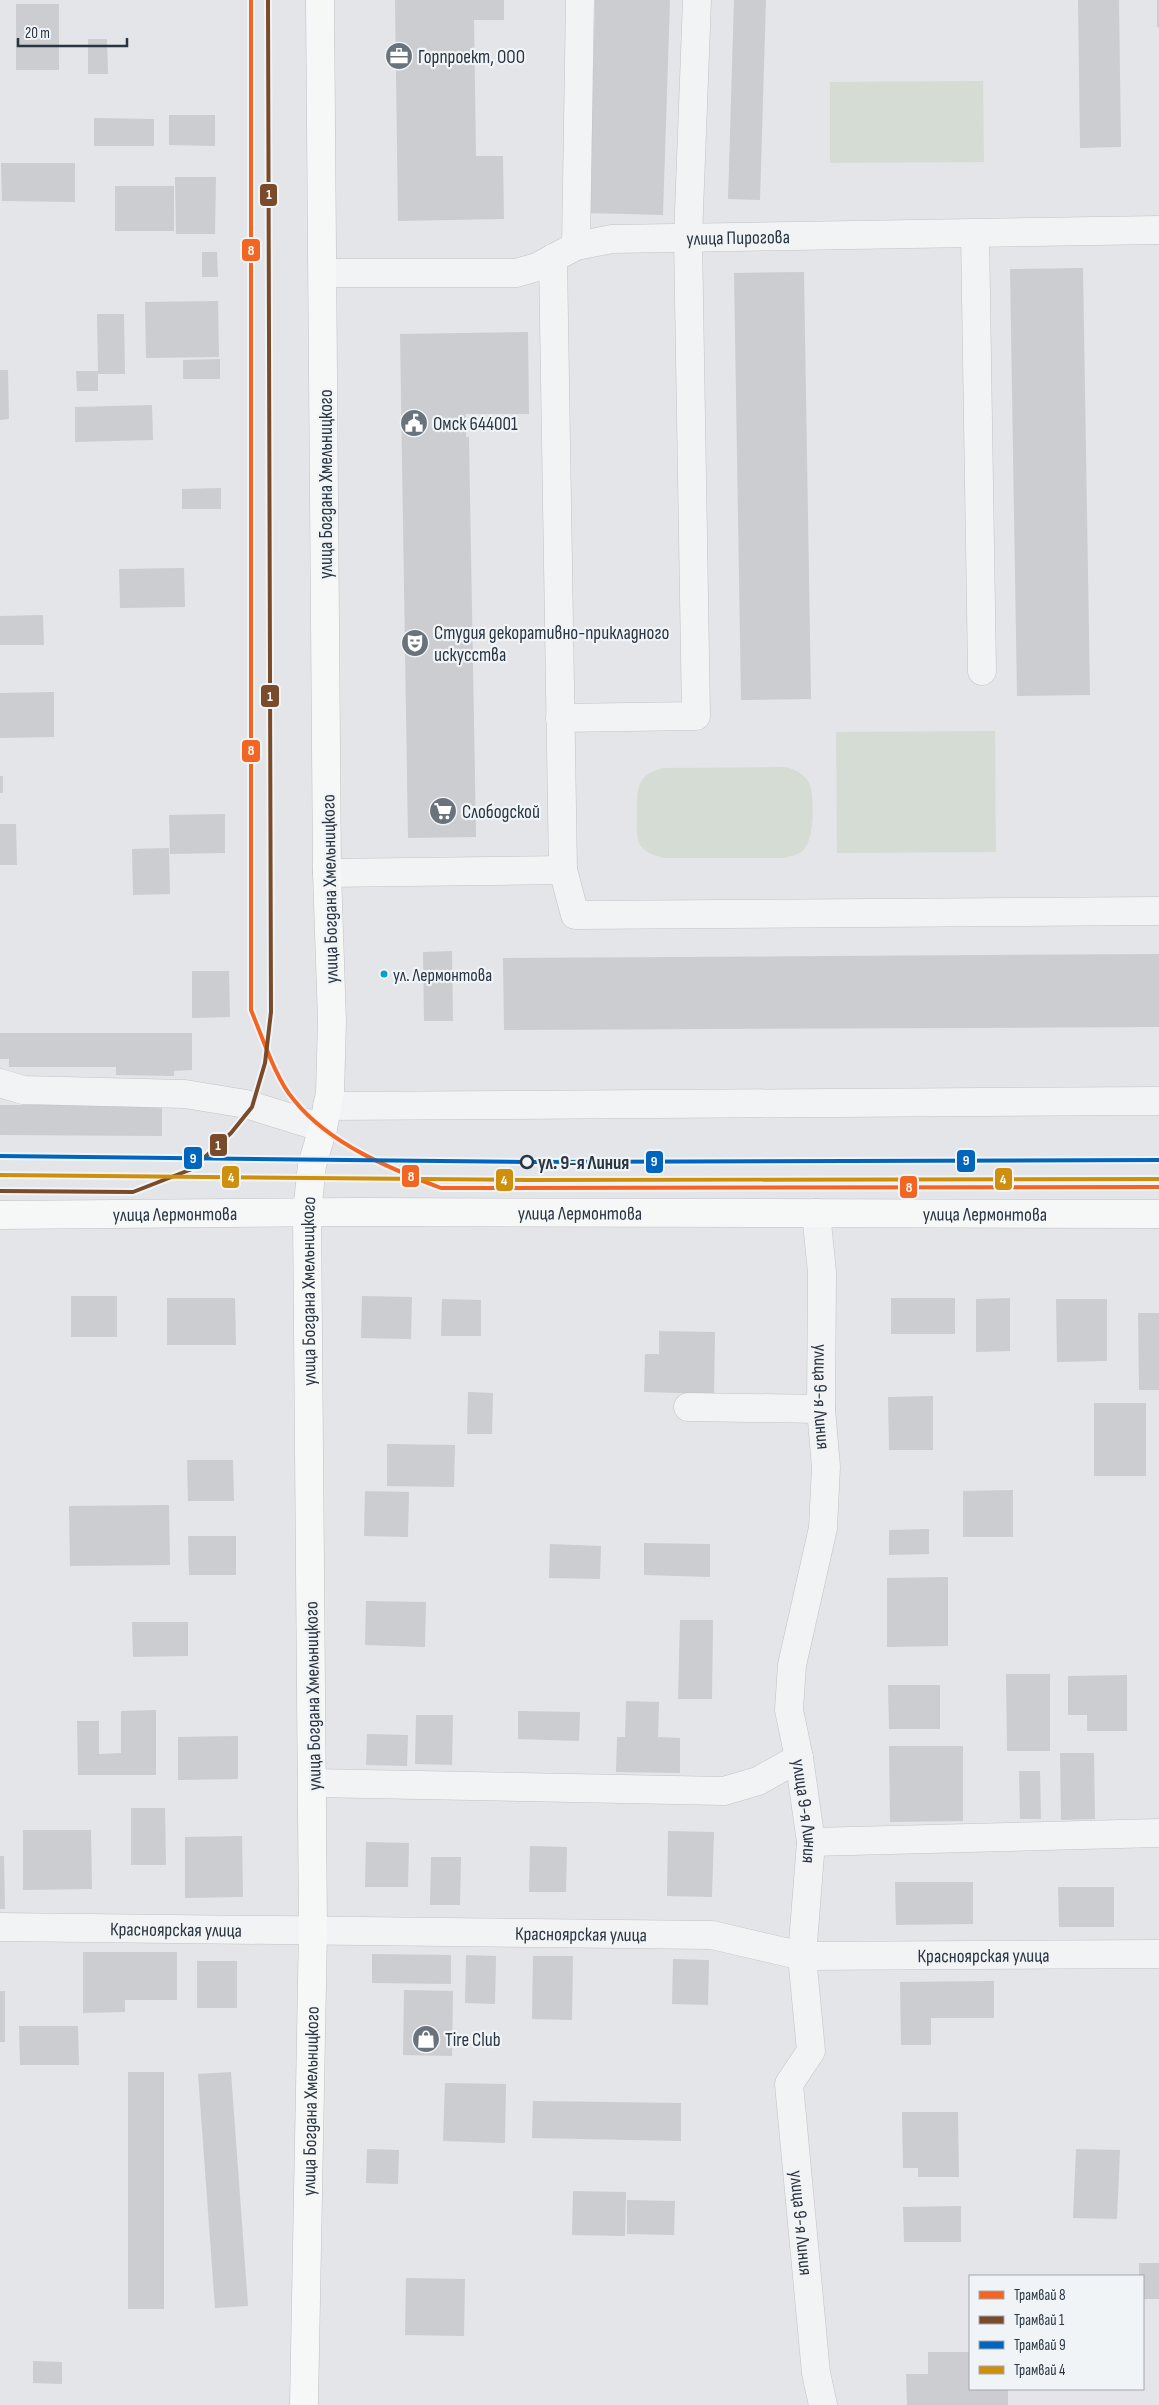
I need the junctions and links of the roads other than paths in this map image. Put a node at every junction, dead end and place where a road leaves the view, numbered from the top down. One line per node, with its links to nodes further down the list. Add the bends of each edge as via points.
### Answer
1 (320, 0): 8 (main road, улица Богдана Хмельницкого)
2 (580, 0): 7 (street)
3 (697, 0): 6 (street)
4 (1159, 230): 5 (street, улица Пирогова)
5 (975, 234): 6 (street, улица Пирогова); 9 (street)
6 (688, 238): 7 (street, улица Пирогова, via 612,239); 10 (street, via 696,716)
7 (564, 252): 8 (street, улица Пирогова, via 537,267 516,273); 10 (street)
8 (324, 273): 12 (main road, улица Богдана Хмельницкого)
9 (982, 671)
10 (560, 718): 11 (street)
11 (563, 870): 12 (street); 13 (street, via 575,915)
12 (327, 873): 16 (main road, улица Богдана Хмельницкого, via 332,1021 330,1094)
13 (1159, 911)
14 (0, 1083): 16 (street, via 23,1090 185,1094)
15 (1159, 1100): 16 (street)
16 (326, 1117): 17 (main road, улица Богдана Хмельницкого, via 312,1165)
17 (307, 1213): 18 (main road, улица Лермонтова); 20 (main road, улица Лермонтова); 24 (main road, улица Богдана Хмельницкого)
18 (816, 1213): 19 (main road, улица Лермонтова); 22 (street, улица 9-я Линия, via 822,1272)
19 (1159, 1214)
20 (0, 1215)
21 (688, 1407): 22 (street)
22 (821, 1409): 23 (street, улица 9-я Линия, via 826,1467 824,1528 792,1665 789,1710)
23 (799, 1758): 24 (street, via 758,1781 724,1791); 26 (street, улица 9-я Линия)
24 (313, 1783): 28 (main road, улица Богдана Хмельницкого)
25 (1159, 1833): 26 (street)
26 (811, 1842): 30 (street, улица 9-я Линия)
27 (0, 1927): 28 (street, Красноярская улица)
28 (313, 1930): 30 (street, Красноярская улица, via 712,1936); 31 (main road, улица Богдана Хмельницкого)
29 (1159, 1954): 30 (street, Красноярская улица)
30 (802, 1956): 32 (street, улица 9-я Линия, via 811,2051 789,2084 816,2372)
31 (304, 2405)
32 (823, 2405)

